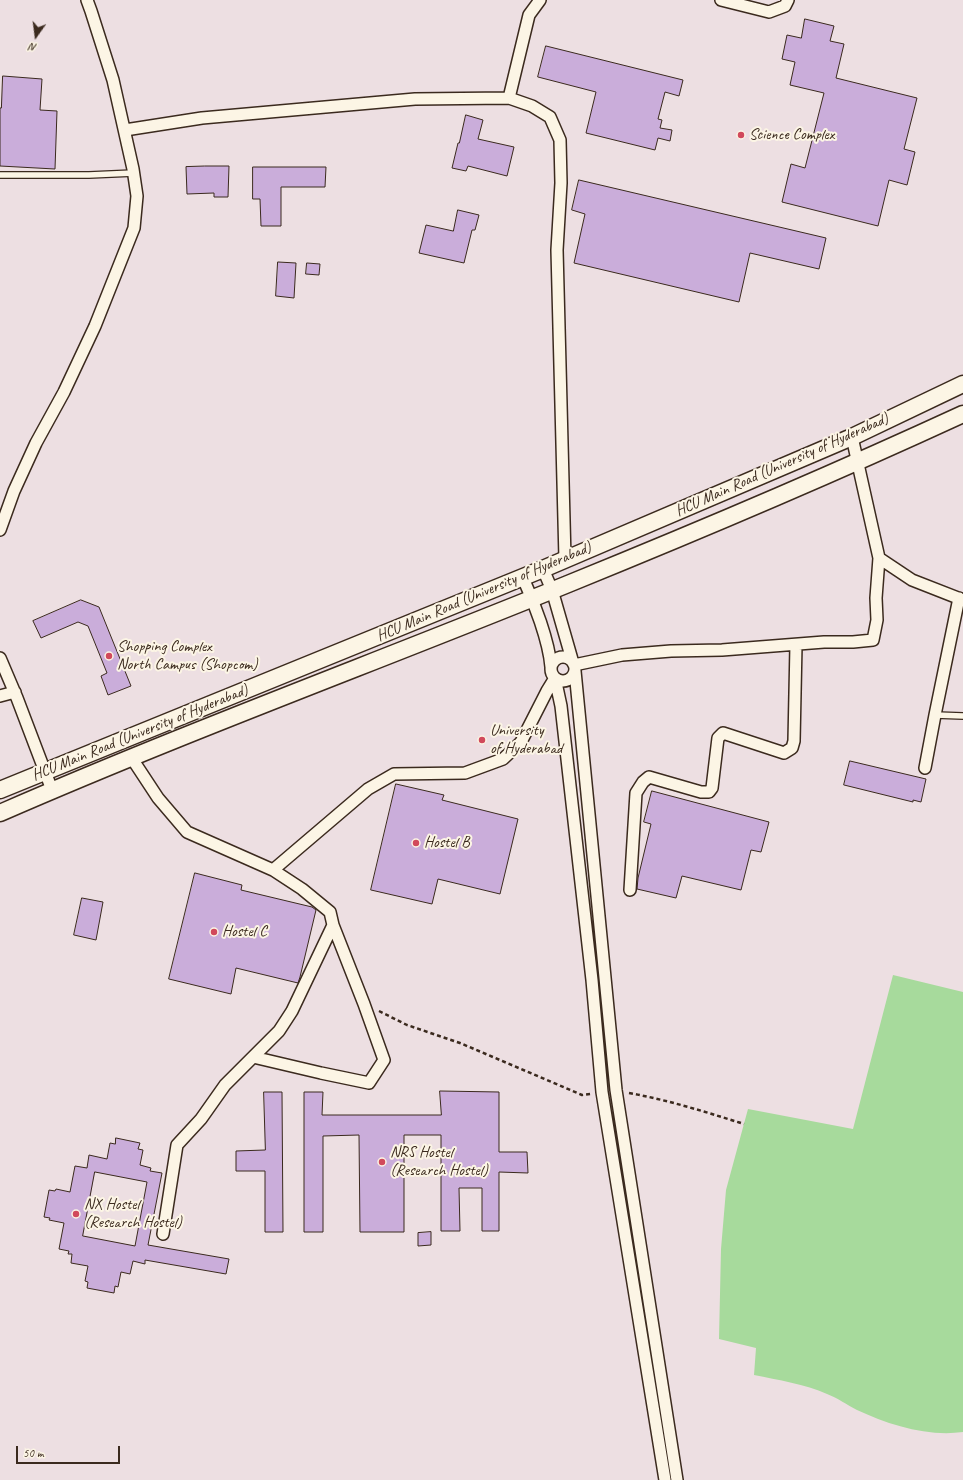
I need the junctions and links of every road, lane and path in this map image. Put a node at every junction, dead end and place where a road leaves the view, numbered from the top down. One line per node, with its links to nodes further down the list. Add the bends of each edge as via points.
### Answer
1 (87, 0): 6 (street, via 113,80)
2 (540, 0): 5 (street, via 529,15)
3 (721, 0): 4 (street, via 769,12 785,6)
4 (788, 0)
5 (510, 98): 6 (street, via 415,99 202,118); 15 (street, via 532,106 550,117 560,140 561,183 557,250)
6 (125, 130): 7 (street)
7 (134, 173): 8 (lane); 13 (street, via 137,196 134,228 95,326 64,392 36,442)
8 (0, 175)
9 (963, 384): 11 (street, HCU Main Road (University of Hyderabad))
10 (963, 414): 12 (street, HCU Main Road (University of Hyderabad))
11 (852, 437): 12 (street); 15 (street, HCU Main Road (University of Hyderabad))
12 (859, 462): 14 (street); 18 (street, HCU Main Road (University of Hyderabad))
13 (0, 529)
14 (879, 558): 20 (street, via 912,580); 21 (street, via 877,620 873,640)
15 (565, 559): 16 (street, HCU Main Road (University of Hyderabad))
16 (543, 569): 17 (street, HCU Main Road (University of Hyderabad)); 18 (street)
17 (523, 578): 19 (street); 31 (street, HCU Main Road (University of Hyderabad))
18 (552, 590): 19 (street, HCU Main Road (University of Hyderabad)); 23 (street)
19 (532, 598): 24 (street); 29 (street, HCU Main Road (University of Hyderabad))
20 (961, 599): 27 (street)
21 (796, 645): 23 (street, via 622,655); 36 (street, via 792,748 784,753 723,732 718,738 712,788 709,792 649,777 643,782 636,793)
22 (0, 658): 25 (street)
23 (574, 666): 24 (street, via 571,678 567,680 559,680); 24 (street, via 568,658 560,657 554,661); 40 (street)
24 (553, 673): 35 (street, via 547,691 521,742 503,759 465,773 394,774 368,789); 41 (street, via 562,706)
25 (14, 692): 26 (street); 31 (street)
26 (0, 696)
27 (935, 714): 28 (lane); 30 (street)
28 (963, 716)
29 (131, 757): 33 (street, HCU Main Road (University of Hyderabad)); 35 (street, via 158,798 187,832)
30 (925, 768)
31 (44, 772): 32 (street, HCU Main Road (University of Hyderabad)); 33 (street)
32 (0, 790)
33 (52, 790): 34 (street, HCU Main Road (University of Hyderabad))
34 (0, 813)
35 (273, 870): 37 (street, via 330,912)
36 (630, 890)
37 (333, 925): 38 (street); 39 (street, via 292,1011 279,1031)
38 (364, 1004): 39 (street, via 384,1060 369,1083); 41 (path, via 407,1025 460,1043 582,1095)
39 (253, 1057): 43 (street, via 225,1085 201,1119 177,1145)
40 (616, 1090): 41 (street); 42 (path, via 698,1109); 45 (street)
41 (602, 1092): 44 (street)
42 (744, 1124)
43 (163, 1234)
44 (665, 1480)
45 (677, 1480)

